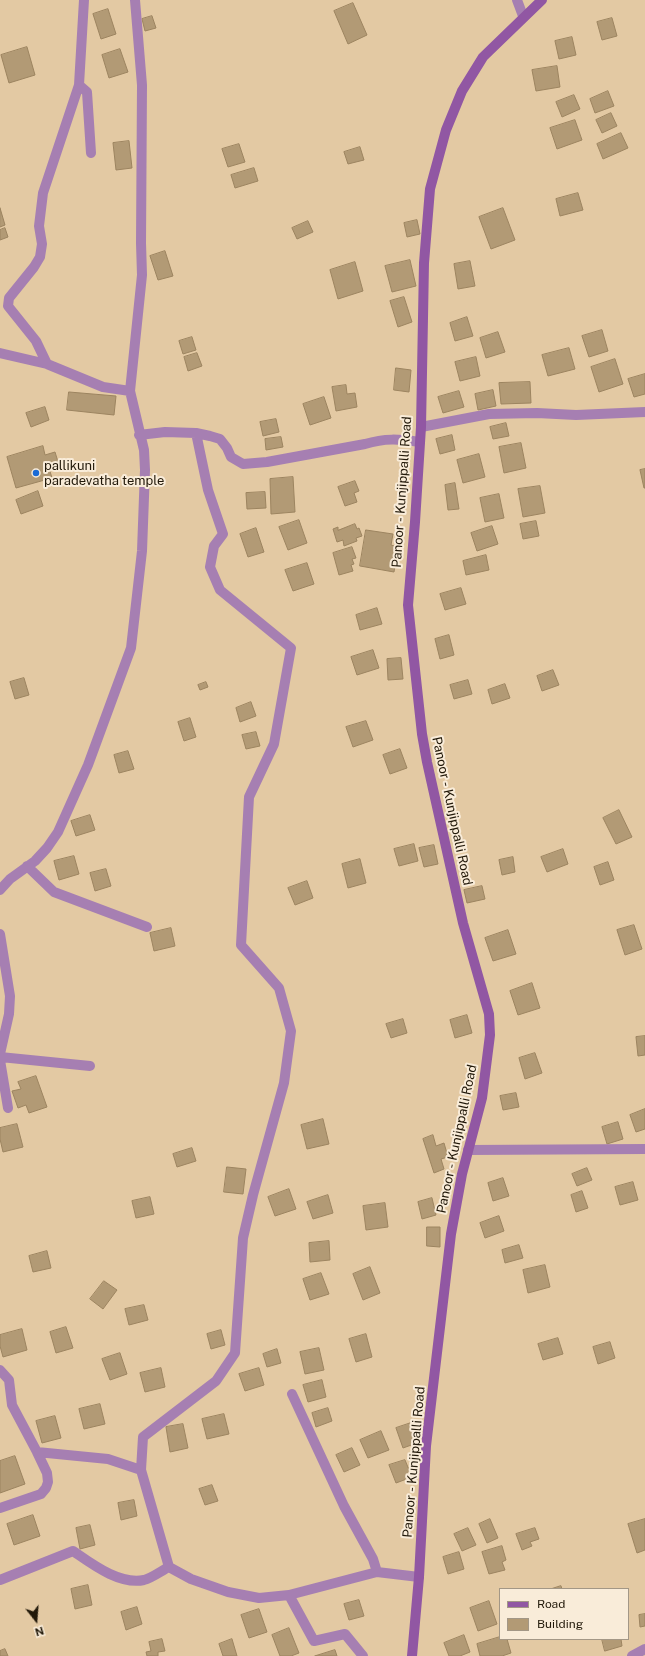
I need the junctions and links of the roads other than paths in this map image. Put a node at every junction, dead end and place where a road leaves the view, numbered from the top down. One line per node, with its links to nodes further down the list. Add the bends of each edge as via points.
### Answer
1 (84, 0): 6 (street)
2 (135, 0): 10 (street, via 142,85 142,275)
3 (517, 0): 5 (street)
4 (542, 0): 5 (main road, Panoor - Kunjippalli Road)
5 (523, 16): 12 (main road, Panoor - Kunjippalli Road, via 483,57 462,91 446,130 430,190 424,263)
6 (79, 85): 7 (street, via 87,92); 9 (street, via 43,193 39,226 42,244 40,257 9,298 8,306 36,341)
7 (91, 153)
8 (0, 353): 9 (street)
9 (47, 364): 10 (street, via 103,387)
10 (130, 391): 14 (street)
11 (645, 412): 12 (street, via 576,415 489,414)
12 (421, 427): 15 (main road, Panoor - Kunjippalli Road)
13 (196, 433): 14 (street, via 165,432); 15 (street, via 220,439 231,456 243,464 267,462 381,439); 29 (street, via 208,490 223,534 214,546 210,567 220,590 291,648 274,744 249,797 240,945 279,988 292,1031 284,1083 243,1238 235,1354 216,1381 143,1437)
14 (139, 436): 16 (street, via 144,450 145,470 142,551 131,648 88,765 58,832 47,848)
15 (419, 442): 25 (main road, Panoor - Kunjippalli Road, via 416,522 408,605 422,734 463,923 488,1014 490,1035 482,1098)
16 (27, 866): 17 (street); 18 (street, via 54,892)
17 (0, 890)
18 (147, 927)
19 (0, 934): 20 (street, via 10,996)
20 (0, 1056): 22 (street)
21 (0, 1060): 23 (street)
22 (90, 1066)
23 (8, 1108)
24 (645, 1149): 25 (street)
25 (468, 1150): 33 (main road, Panoor - Kunjippalli Road, via 451,1234 426,1446)
26 (0, 1370): 28 (street, via 9,1380 12,1405)
27 (292, 1394): 32 (street, via 344,1506 373,1559)
28 (36, 1452): 29 (street, via 108,1459); 30 (street, via 47,1473 46,1488 40,1494)
29 (141, 1470): 31 (street)
30 (0, 1508)
31 (169, 1567): 34 (street, via 144,1580 129,1580 103,1571 73,1551); 35 (street, via 191,1579 228,1592 259,1598)
32 (376, 1572): 33 (street); 35 (street)
33 (419, 1577): 38 (main road, Panoor - Kunjippalli Road)
34 (0, 1580)
35 (289, 1595): 37 (street, via 314,1641 345,1634)
36 (645, 1649): 39 (street)
37 (363, 1656)
38 (412, 1656)
39 (632, 1656)

